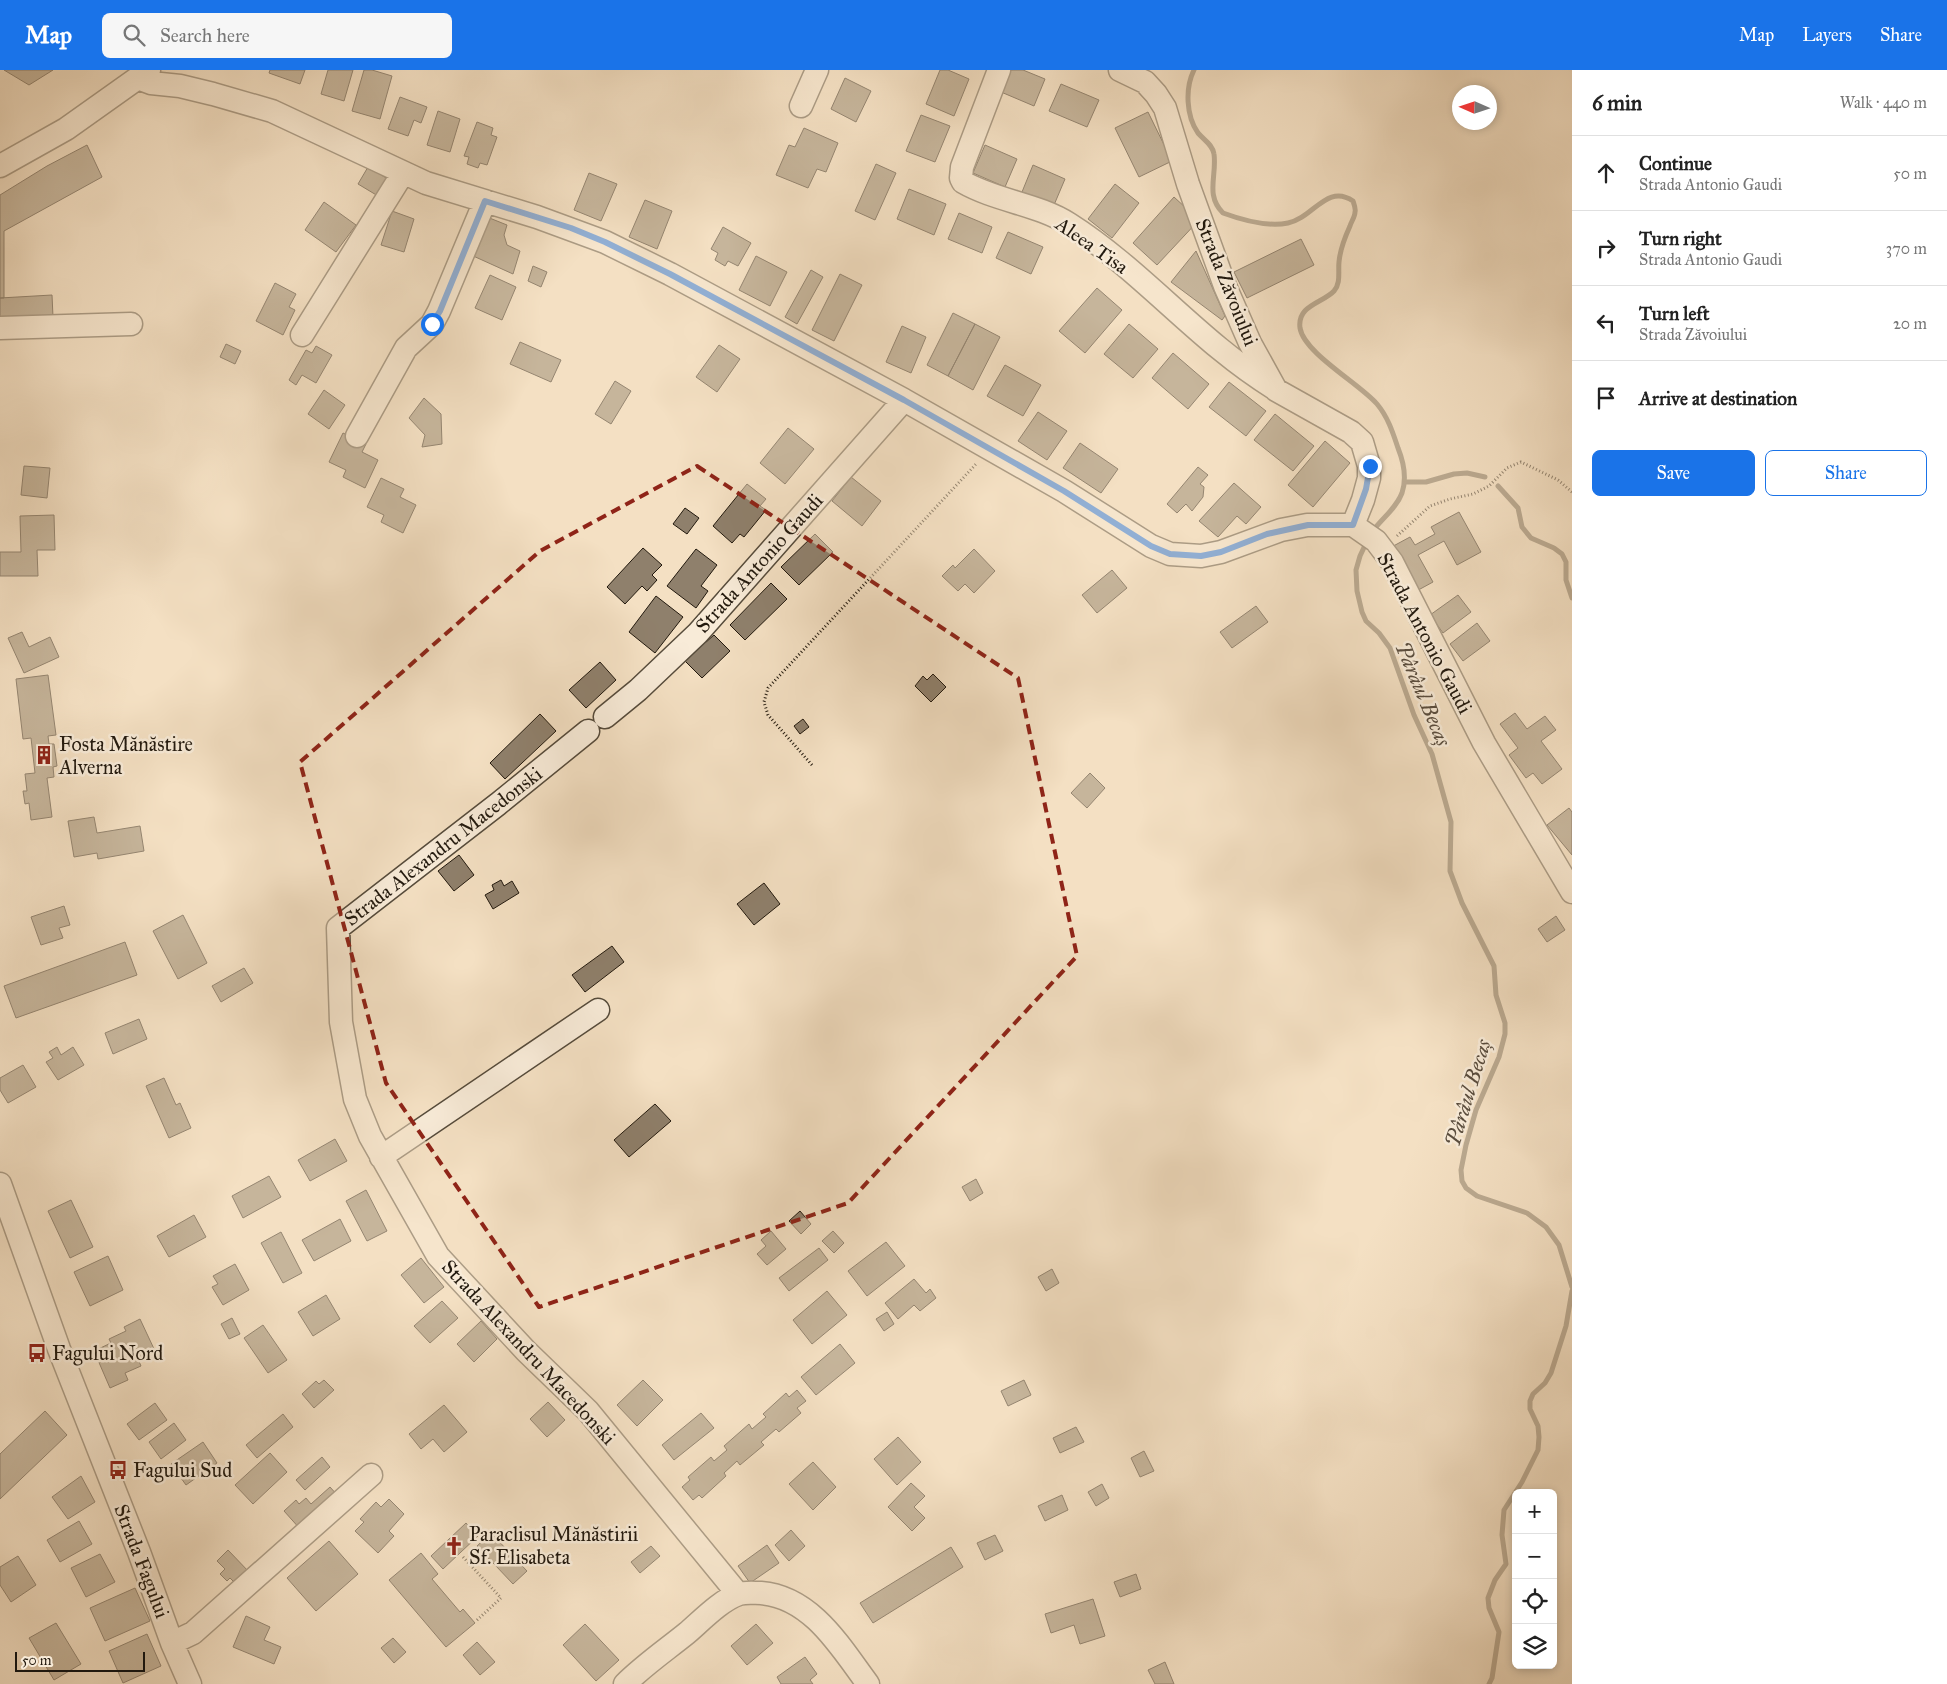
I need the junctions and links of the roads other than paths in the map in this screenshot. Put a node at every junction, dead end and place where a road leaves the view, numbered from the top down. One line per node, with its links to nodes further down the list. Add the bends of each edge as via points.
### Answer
1 (818, 70): 5 (street)
2 (999, 70): 12 (street, Aleea Tisa, via 962,166 964,182 1068,223 1112,256 1229,357)
3 (1120, 70): 12 (street, Strada Zăvoiului, via 1145,82 1165,108 1224,286)
4 (144, 74): 6 (street, via 66,129); 7 (street, via 151,83 180,86 272,111)
5 (801, 106)
6 (0, 166)
7 (403, 173): 8 (street); 11 (street)
8 (485, 201): 13 (street, via 605,242); 14 (street, via 440,311 432,324 406,348)
9 (130, 324): 10 (street)
10 (0, 328)
11 (302, 335)
12 (1276, 390): 15 (street, via 1351,432 1362,442 1370,466 1363,500)
13 (904, 400): 15 (street, via 1064,491 1151,546 1170,554 1201,556 1221,552 1267,534 1308,525); 16 (street, Strada Antonio Gaudi, via 698,633 638,690)
14 (357, 436)
15 (1368, 537): 17 (street, Strada Antonio Gaudi, via 1392,562 1484,743)
16 (596, 724): 19 (street, Strada Alexandru Macedonski, via 338,928 341,1022 346,1056 355,1098)
17 (1572, 892)
18 (598, 1010): 19 (street)
19 (381, 1157): 22 (street, Strada Alexandru Macedonski, via 438,1256 526,1351 588,1411)
20 (0, 1184): 23 (street, Strada Fagului)
21 (371, 1475): 23 (street, via 193,1633)
22 (738, 1594): 25 (street, via 720,1605); 26 (street, via 772,1594 810,1613)
23 (172, 1643): 24 (street, Strada Fagului)
24 (190, 1684)
25 (625, 1684)
26 (868, 1684)

